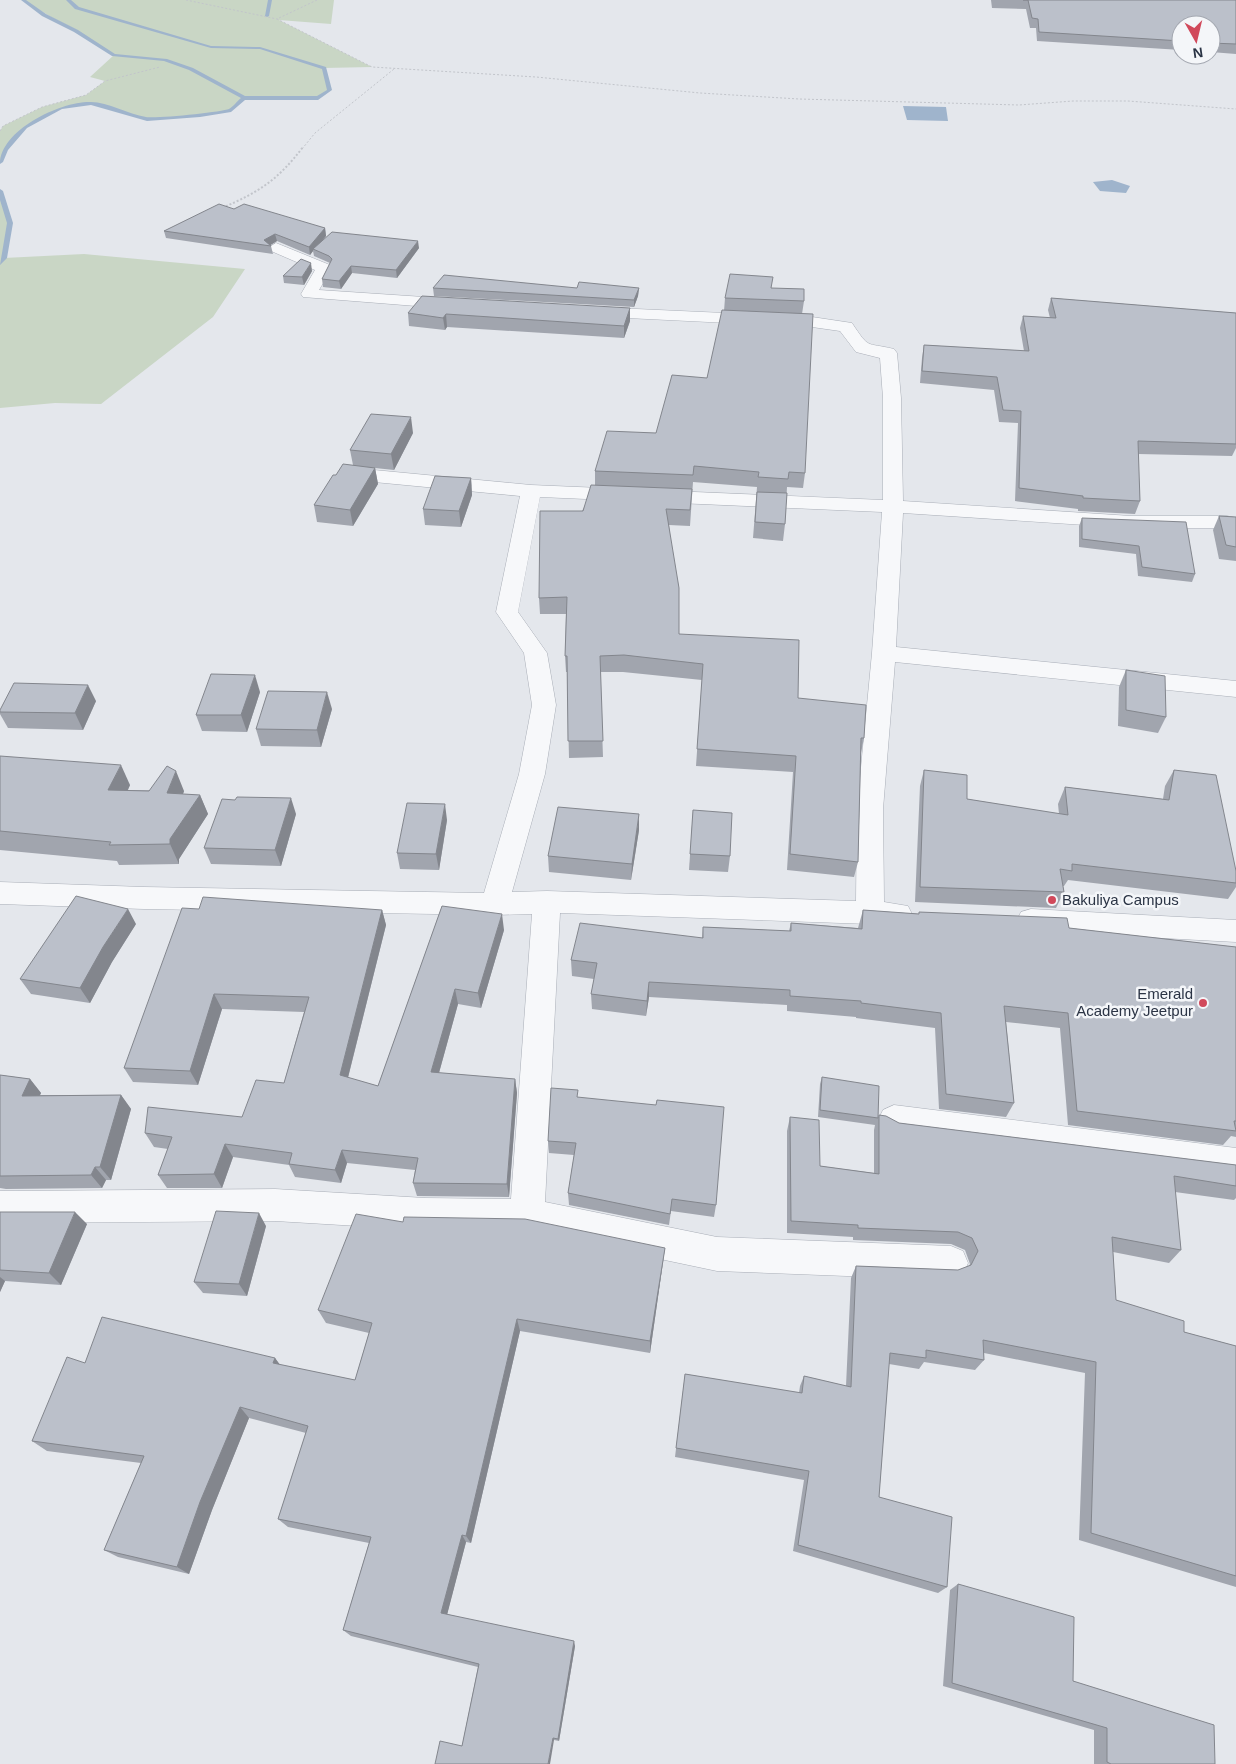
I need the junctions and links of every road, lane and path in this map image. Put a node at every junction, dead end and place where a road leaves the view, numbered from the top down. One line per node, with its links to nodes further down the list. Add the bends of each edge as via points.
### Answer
1 (186, 0): 3 (path)
2 (317, 0): 3 (path)
3 (277, 19): 5 (path, via 372,67)
4 (160, 67): 7 (path, via 105,81 86,95 42,107 3,126)
5 (394, 68): 6 (path, via 799,99 1019,105 1044,102 1182,103); 8 (path, via 315,132 272,182)
6 (1236, 109)
7 (0, 131)
8 (214, 211)
9 (276, 248): 10 (street, via 324,268 309,294)
10 (473, 305)
11 (570, 312): 14 (street, via 812,322 846,327 854,343 864,351 888,353 892,398)
12 (353, 474): 13 (street)
13 (531, 491): 14 (street); 20 (street, via 507,612 535,653 544,705 532,774)
14 (893, 506): 15 (street, via 1131,522); 16 (street)
15 (1236, 524)
16 (884, 653): 17 (street); 21 (street, via 870,809)
17 (1236, 689)
18 (0, 893): 20 (street)
19 (547, 902): 20 (street); 21 (street); 28 (street)
20 (496, 904)
21 (870, 913): 22 (street)
22 (918, 915)
23 (1006, 919): 24 (street)
24 (1236, 931)
25 (894, 1120): 26 (street)
26 (1236, 1163)
27 (0, 1207): 28 (street, via 276,1205 425,1214)
28 (527, 1215): 29 (street, via 717,1254)
29 (951, 1263)

